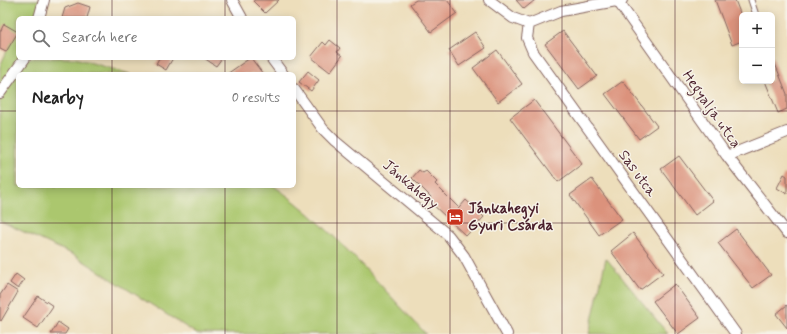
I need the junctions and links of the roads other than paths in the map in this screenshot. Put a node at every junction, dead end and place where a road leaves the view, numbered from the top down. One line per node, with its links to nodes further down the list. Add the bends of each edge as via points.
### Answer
1 (44, 0): 7 (street)
2 (232, 0): 8 (street)
3 (489, 0): 9 (street, via 513,18)
4 (751, 0): 6 (lane)
5 (619, 1): 9 (street, via 561,11); 16 (street, Hegyalja utca)
6 (755, 12)
7 (40, 16)
8 (241, 16)
9 (529, 24): 19 (street, Sas utca, via 527,38 533,52)
10 (24, 60): 14 (street)
11 (272, 60): 12 (street)
12 (282, 72)
13 (296, 92): 18 (street, Jánkahegy, via 335,141 457,245)
14 (0, 93)
15 (787, 132): 16 (street)
16 (727, 156): 17 (street, Hegyalja utca)
17 (787, 233)
18 (507, 334)
19 (736, 334)

